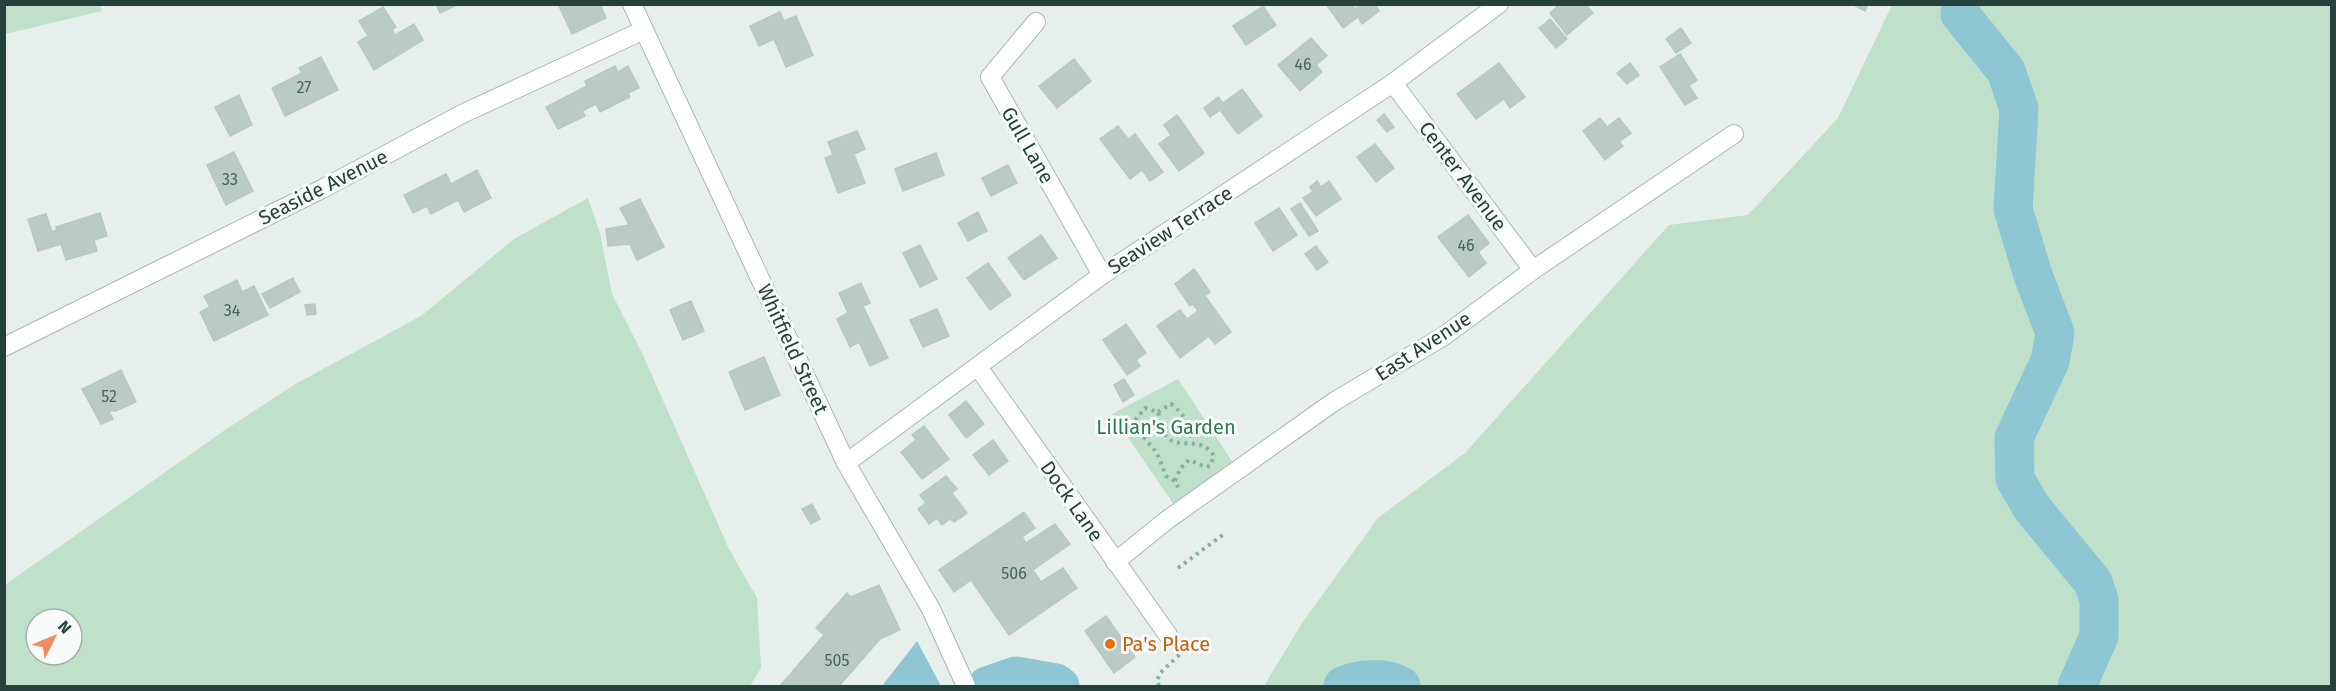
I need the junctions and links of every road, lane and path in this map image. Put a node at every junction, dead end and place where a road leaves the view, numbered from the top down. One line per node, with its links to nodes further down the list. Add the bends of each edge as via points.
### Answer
1 (632, 4): 4 (street, Whitfield Street)
2 (1499, 4): 5 (street, Seaview Terrace)
3 (1036, 22): 8 (street, Gull Lane, via 990,77)
4 (644, 30): 9 (street, Seaside Avenue, via 462,114 322,189); 13 (street, Whitfield Street)
5 (1393, 83): 7 (street, Center Avenue); 8 (street, Seaview Terrace)
6 (1734, 134): 7 (street, East Avenue)
7 (1533, 270): 15 (street, East Avenue, via 1444,336 1335,401 1167,520)
8 (1102, 275): 10 (street, Seaview Terrace)
9 (4, 347)
10 (978, 367): 13 (street, Seaview Terrace); 15 (street, Dock Lane)
11 (1158, 412): 12 (path, via 1166,436 1181,443); 12 (path, via 1172,404 1177,408 1186,419); 12 (path, via 1145,408 1136,419 1136,428 1157,453 1170,479 1177,479 1189,460 1206,467 1213,461 1210,450)
12 (1192, 441)
13 (846, 463): 19 (street, Whitfield Street, via 931,609)
14 (1224, 534): 16 (path)
15 (1115, 562): 17 (street, Dock Lane)
16 (1178, 568)
17 (1168, 635)
18 (1181, 653): 20 (path, via 1160,673)
19 (966, 687)
20 (1159, 687)

